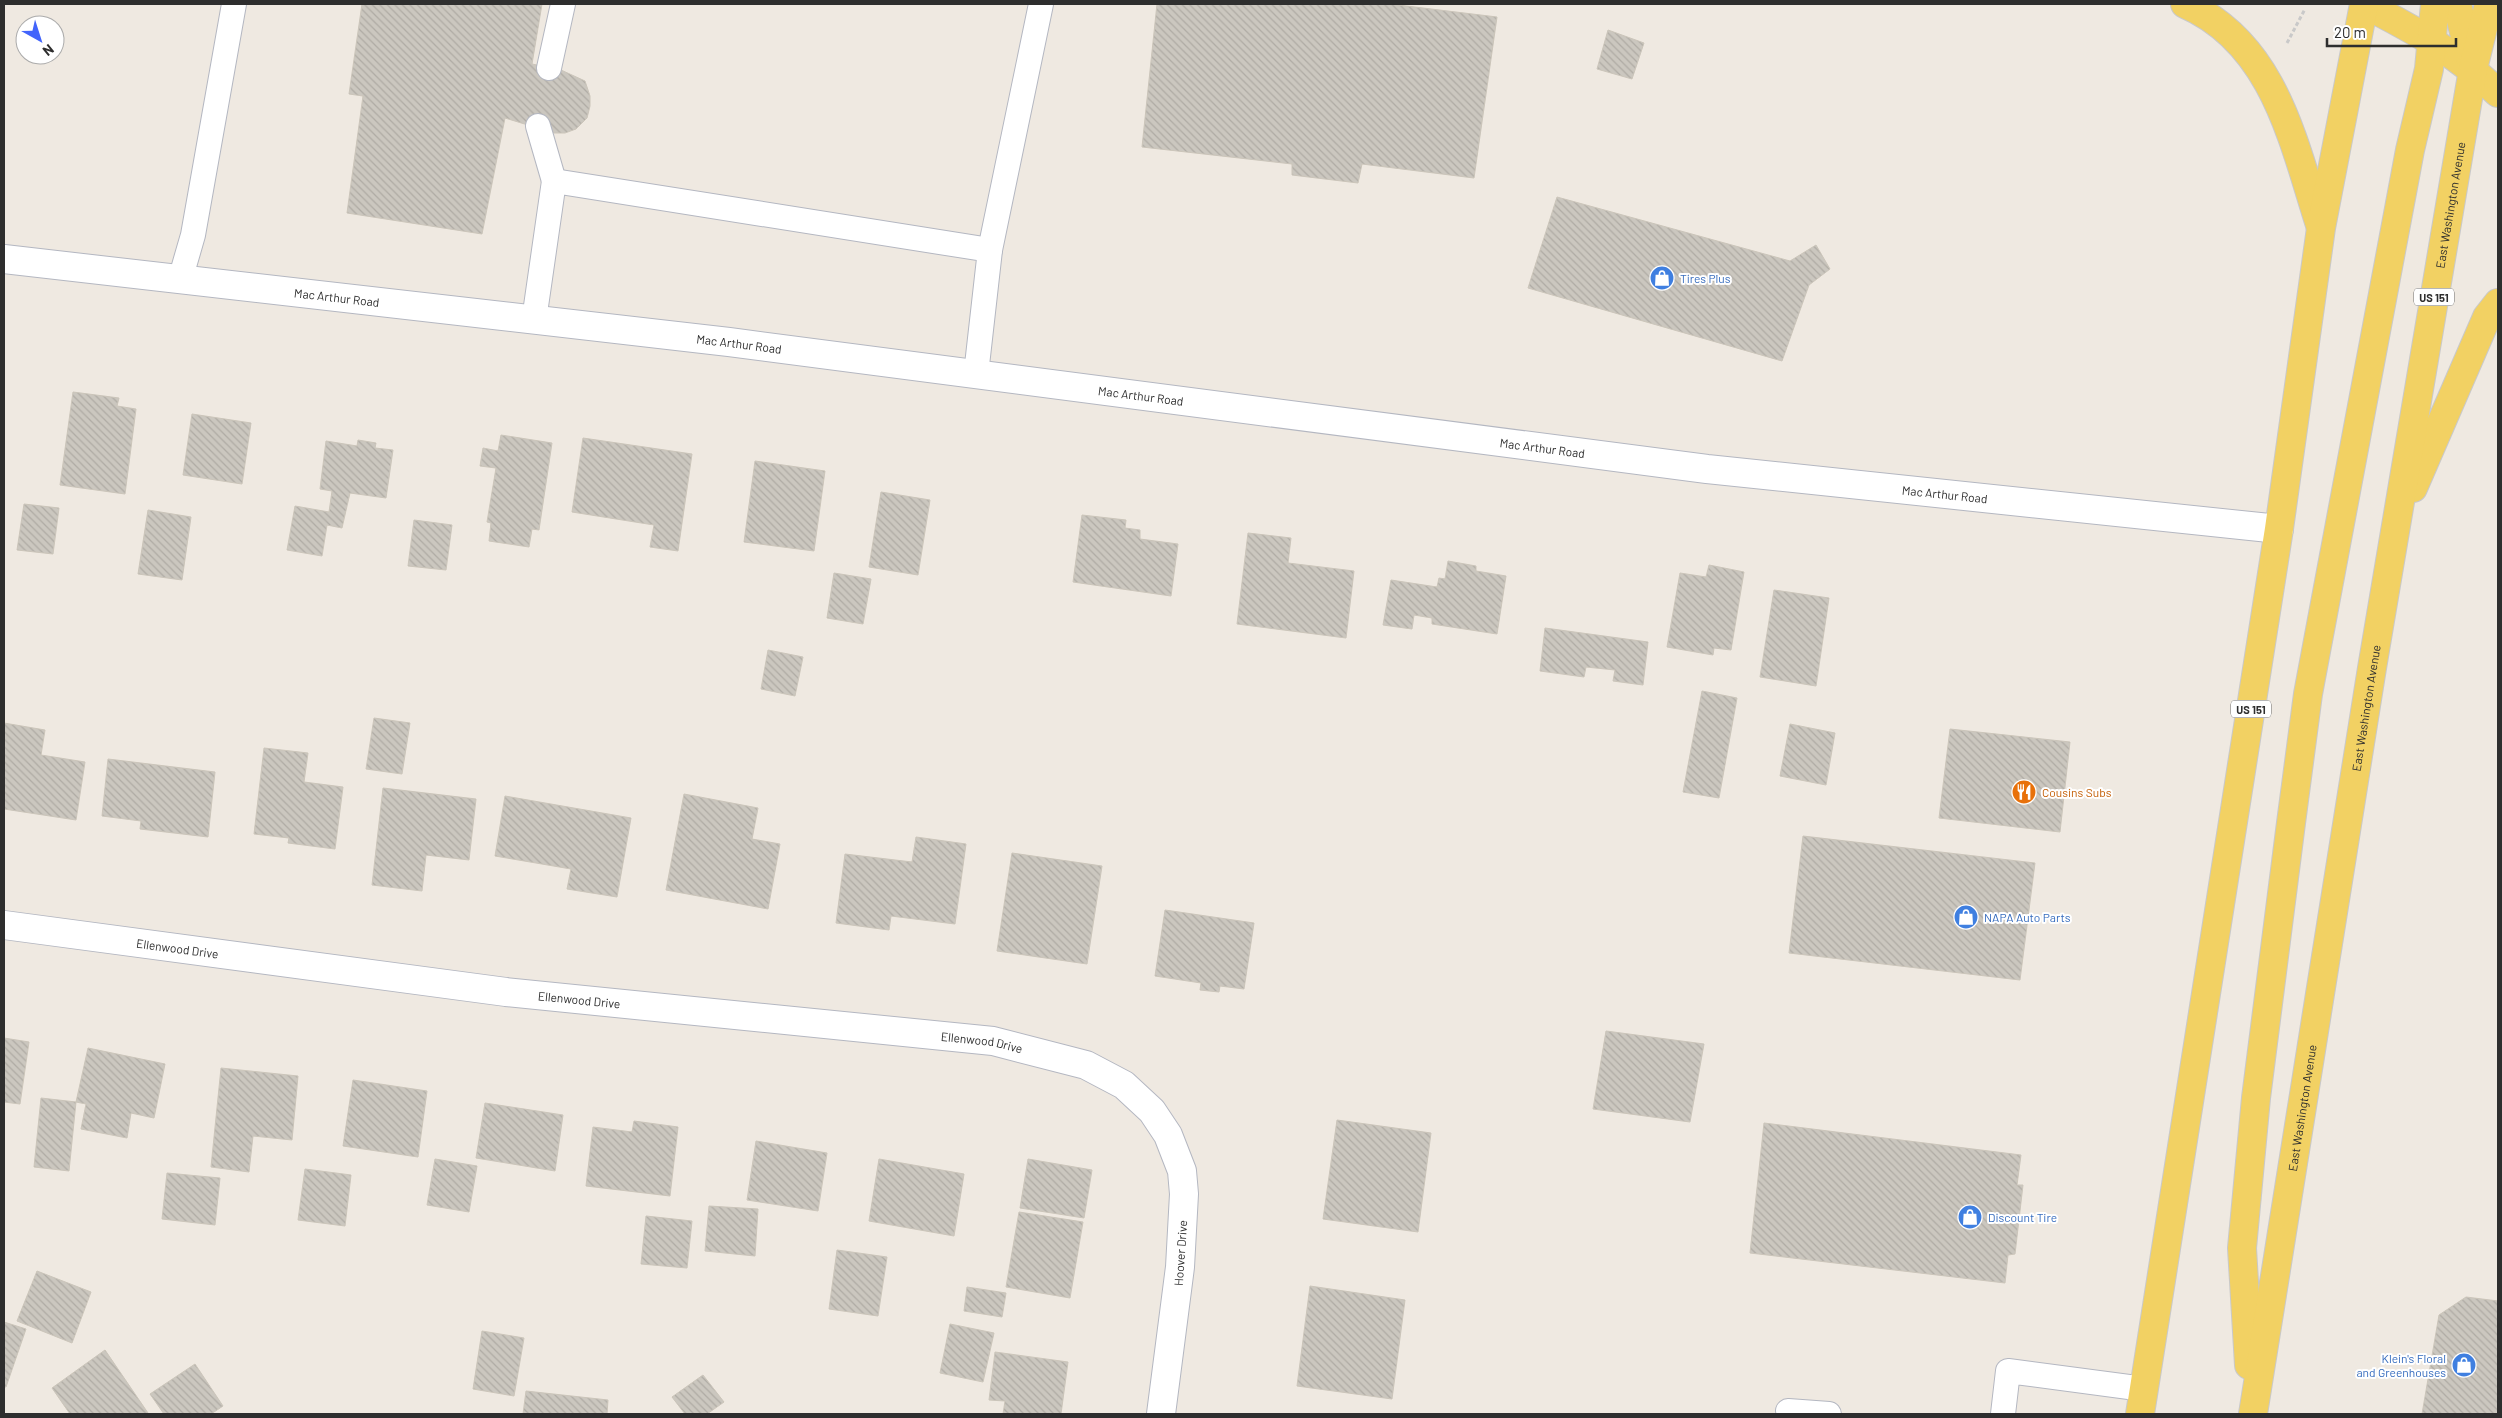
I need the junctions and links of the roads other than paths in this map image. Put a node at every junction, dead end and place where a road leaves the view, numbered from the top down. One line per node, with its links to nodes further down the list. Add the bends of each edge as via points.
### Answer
1 (234, 4): 18 (lane, via 193,235)
2 (563, 4): 10 (lane)
3 (1041, 4): 16 (lane)
4 (2186, 4): 15 (main road, via 2233,34 2260,66 2288,124)
5 (2364, 4): 9 (main road); 15 (main road, US 151)
6 (2435, 4): 9 (main road)
7 (2457, 4): 11 (main road)
8 (2489, 4): 11 (main road, East Washington Avenue / US 151)
9 (2433, 41): 11 (main road); 31 (main road, via 2308,694 2256,1098 2242,1248)
10 (549, 68)
11 (2473, 68): 12 (main road); 22 (main road, East Washington Avenue / US 151)
12 (2498, 94)
13 (538, 126): 14 (lane)
14 (554, 181): 16 (lane); 20 (lane)
15 (2321, 228): 23 (main road, US 151)
16 (990, 250): 21 (lane)
17 (4, 260): 18 (street, Mac Arthur Road)
18 (180, 280): 20 (street, Mac Arthur Road)
19 (2498, 303): 22 (main road, via 2487,317)
20 (534, 320): 21 (street, Mac Arthur Road)
21 (976, 374): 23 (street, Mac Arthur Road, via 1707,469)
22 (2397, 526): 31 (main road, East Washington Avenue / US 151)
23 (2279, 530): 26 (main road, US 151)
24 (4, 926): 25 (street, Ellenwood Drive, via 506,992 992,1041 1086,1065 1124,1085)
25 (1143, 1102): 28 (street, Hoover Drive, via 1168,1135 1182,1171 1184,1194 1180,1267)
26 (2142, 1402): 30 (lane, via 2008,1371)
27 (1788, 1411): 29 (lane)
28 (1160, 1414)
29 (1829, 1414)
30 (2003, 1414)
31 (2252, 1414)

